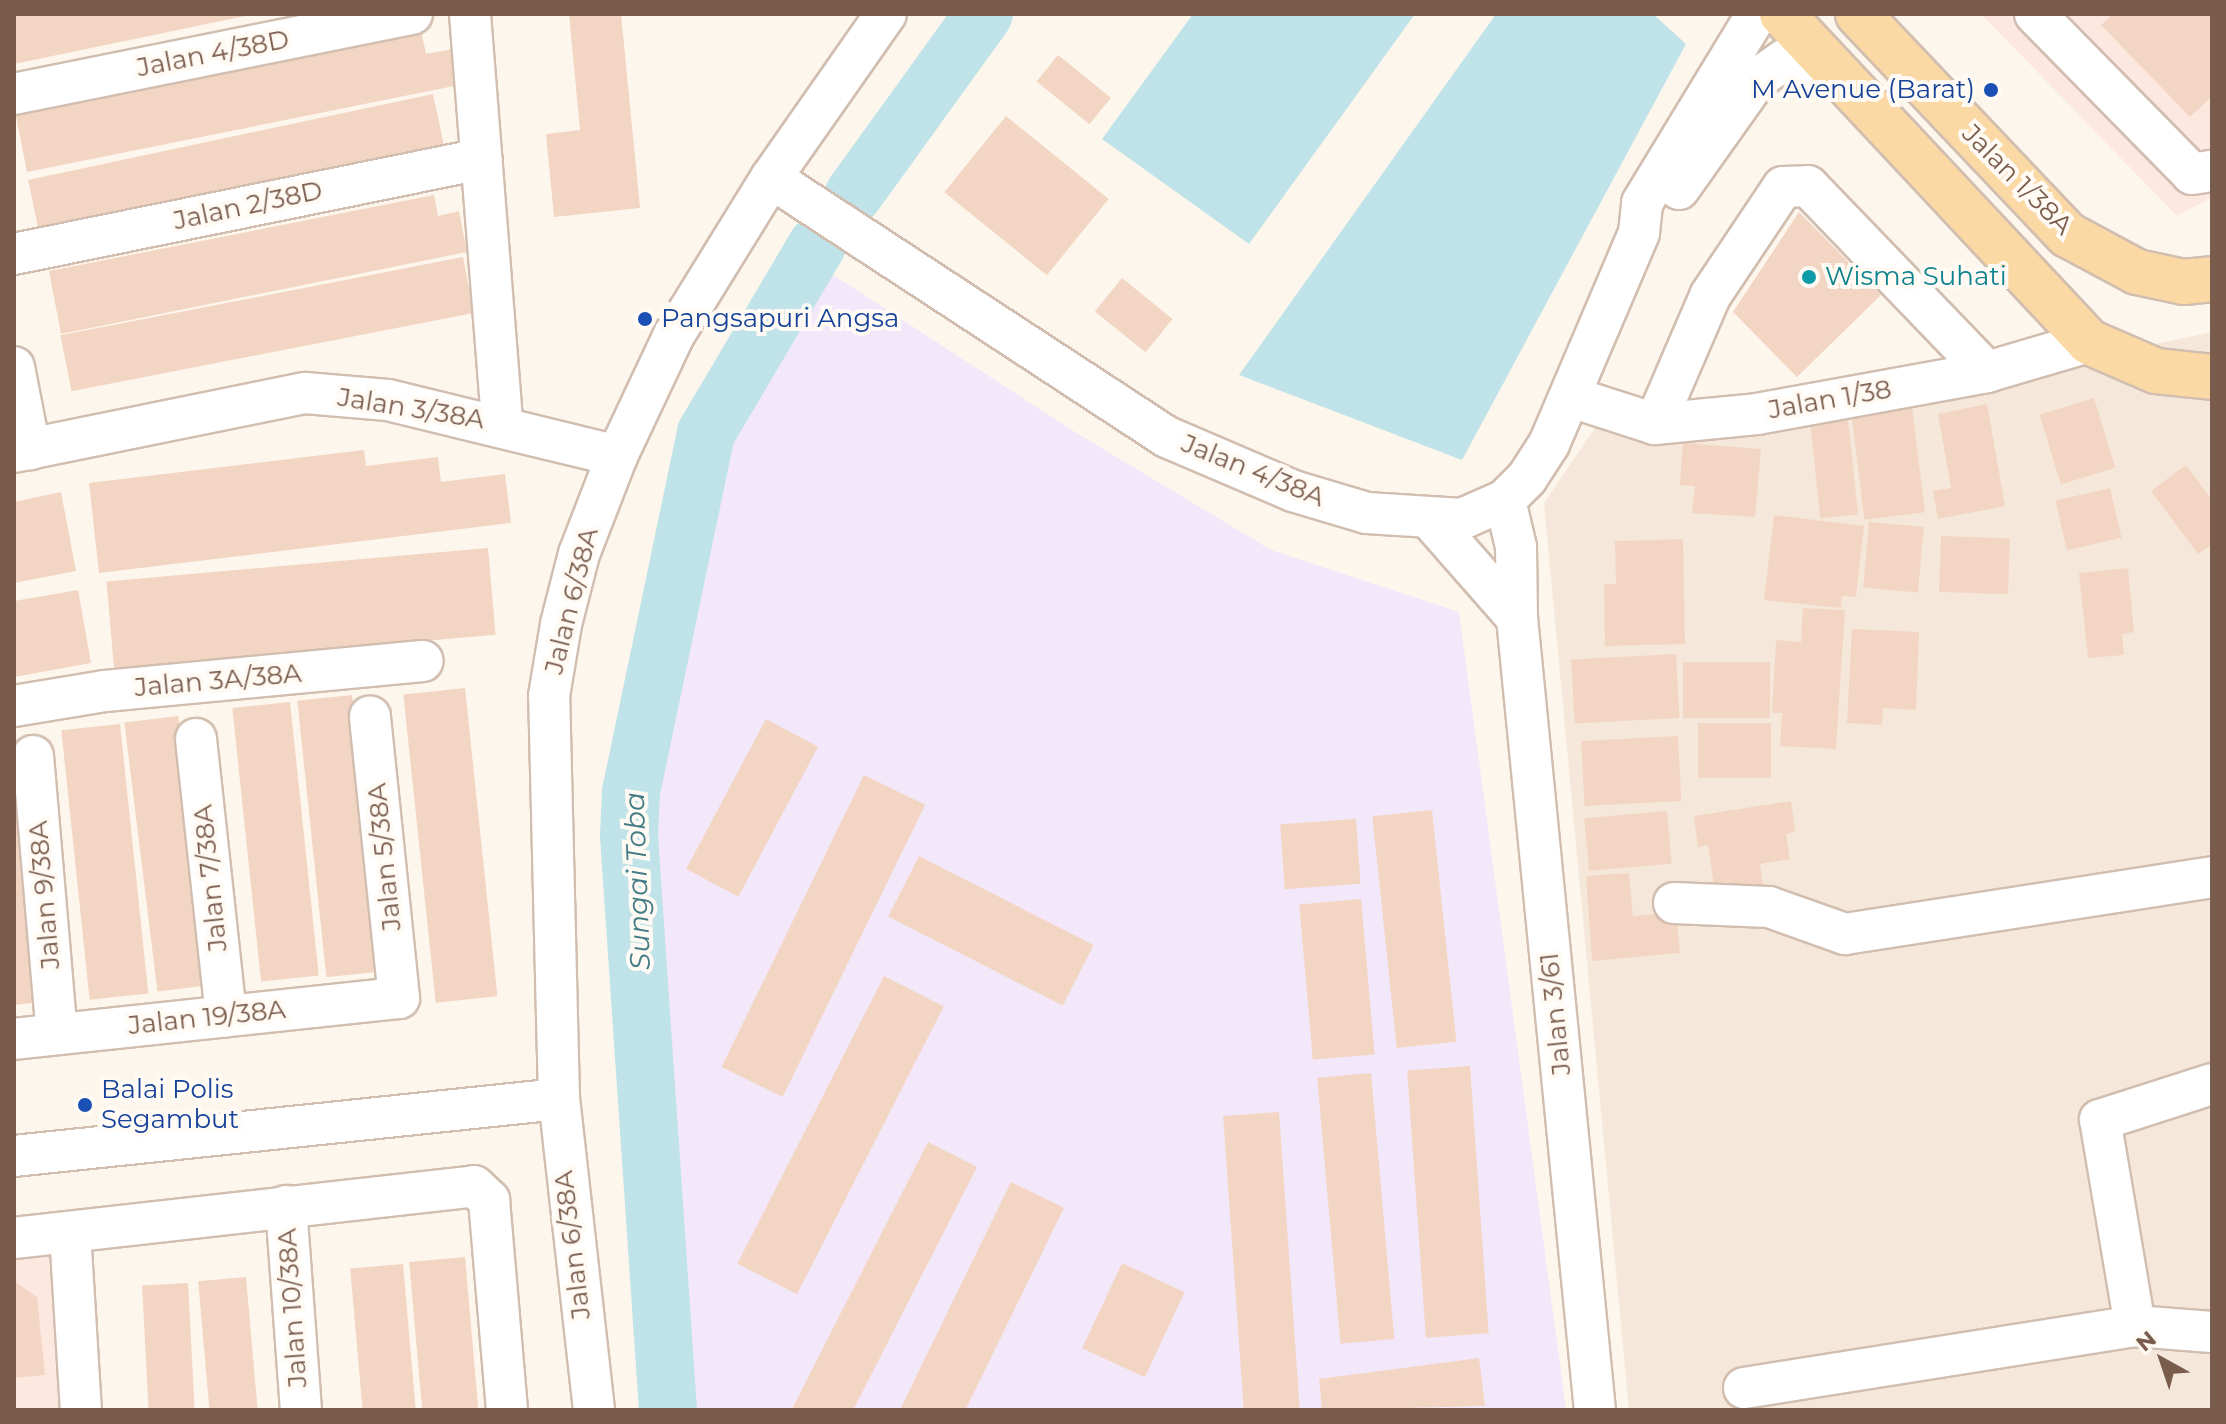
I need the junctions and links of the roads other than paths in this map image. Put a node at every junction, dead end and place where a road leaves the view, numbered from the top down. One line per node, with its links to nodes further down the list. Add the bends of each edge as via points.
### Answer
1 (412, 14): 10 (street, Jalan 4/38D)
2 (470, 14): 11 (street)
3 (886, 14): 13 (street, Jalan 6/38A)
4 (1757, 14): 14 (street, Jalan 4/38A, via 1642,203)
5 (1782, 14): 9 (main road)
6 (1813, 14): 9 (main road)
7 (1858, 14): 16 (main road, Jalan 1/38A, via 2068,235 2137,272 2184,282)
8 (2045, 17): 12 (street, via 2192,174)
9 (1835, 70): 14 (street, Jalan 4/38A, via 1786,59 1757,79 1660,216); 17 (main road)
10 (14, 94)
11 (481, 159): 15 (street, Jalan 2/38D); 22 (street)
12 (2212, 171)
13 (771, 178): 25 (street, Jalan 6/38A, via 693,301); 27 (street, Jalan 4/38A, via 1167,437 1293,491 1367,513)
14 (1639, 233): 21 (street, Jalan 4/38A)
15 (14, 254)
16 (2212, 279)
17 (2089, 342): 19 (street, Jalan 1/38); 20 (main road, via 2156,371)
18 (14, 367): 24 (street)
19 (1987, 372): 23 (street, Jalan 1/38, via 1757,414); 23 (street, via 1808,186 1783,187 1710,296)
20 (2212, 377)
21 (1571, 397): 23 (street, Jalan 1/38); 26 (street, Jalan 4/38A, via 1534,467)
22 (502, 424): 24 (street, Jalan 3/38A, via 388,400 305,393); 25 (street, Jalan 3/38A)
23 (1655, 424)
24 (22, 451)
25 (617, 456): 41 (street, Jalan 6/38A, via 579,554 549,696)
26 (1505, 500): 27 (street, Jalan 4/38A, via 1462,519); 28 (street, Jalan 3/61, via 1516,547)
27 (1431, 520): 28 (street)
28 (1517, 618): 53 (street, Jalan 3/61)
29 (423, 661): 30 (street, Jalan 3A/38A, via 105,691)
30 (14, 706)
31 (370, 716): 36 (street, Jalan 5/38A)
32 (196, 739): 37 (street, Jalan 7/38A)
33 (33, 756): 38 (street, Jalan 9/38A)
34 (2212, 877): 35 (street, via 1845,934 1769,907)
35 (1674, 903)
36 (399, 998): 37 (street, Jalan 19/38A)
37 (226, 1016): 38 (street, Jalan 19/38A)
38 (57, 1034): 39 (street, Jalan 19/38A)
39 (14, 1039)
40 (2212, 1084): 46 (street, via 2100,1120)
41 (559, 1099): 42 (street); 52 (street, Jalan 6/38A)
42 (14, 1156)
43 (286, 1206): 44 (street); 50 (street, Jalan 10/38A); 51 (street, via 474,1186 484,1194 489,1200)
44 (70, 1232): 45 (street); 49 (street)
45 (14, 1238)
46 (2135, 1326): 47 (street); 48 (street)
47 (2212, 1332)
48 (1744, 1388)
49 (81, 1410)
50 (301, 1410)
51 (507, 1410)
52 (594, 1410)
53 (1595, 1410)

